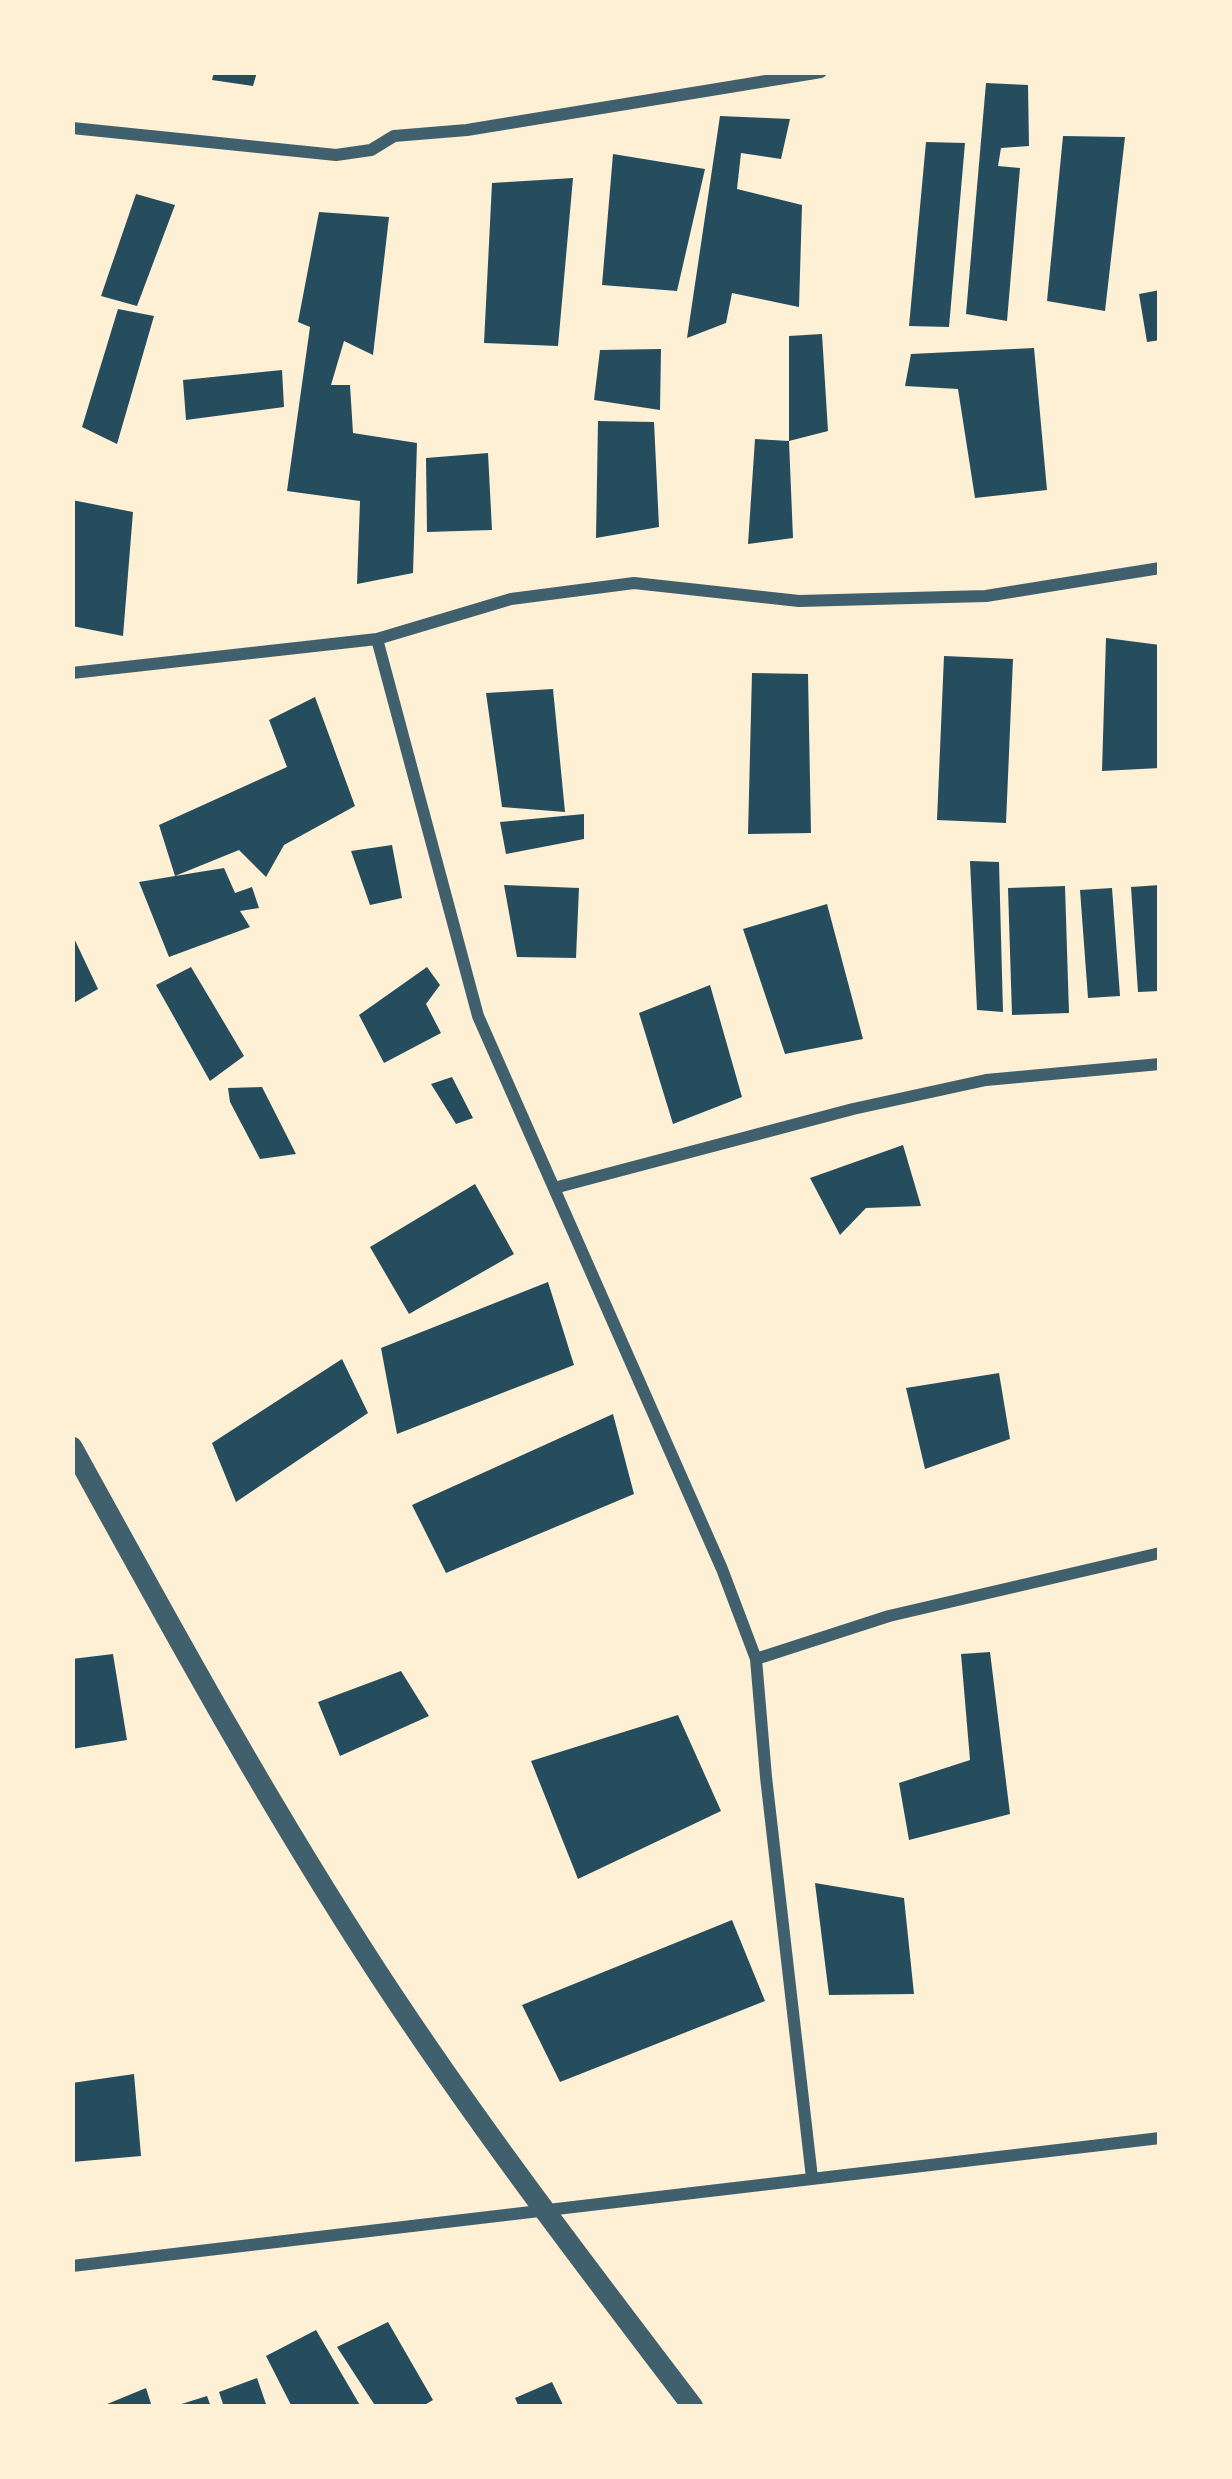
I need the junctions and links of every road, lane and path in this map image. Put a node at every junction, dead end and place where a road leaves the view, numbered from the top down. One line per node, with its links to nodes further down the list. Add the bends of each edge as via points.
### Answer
1 (821, 72): 2 (street, via 420,131 336,155)
2 (72, 128)
3 (1160, 568): 4 (street, via 986,596 892,599 799,601 634,583 511,599)
4 (377, 639): 5 (street); 7 (street, via 478,1016)
5 (72, 673)
6 (1160, 1064): 7 (street, via 964,1085)
7 (554, 1188): 10 (street)
8 (72, 1447): 13 (street, via 228,1729 379,1974)
9 (1160, 1552): 10 (street, via 889,1616)
10 (756, 1659): 12 (street)
11 (1160, 2138): 12 (street)
12 (812, 2178): 13 (street)
13 (544, 2211): 14 (street); 15 (street)
14 (72, 2266)
15 (693, 2407)

